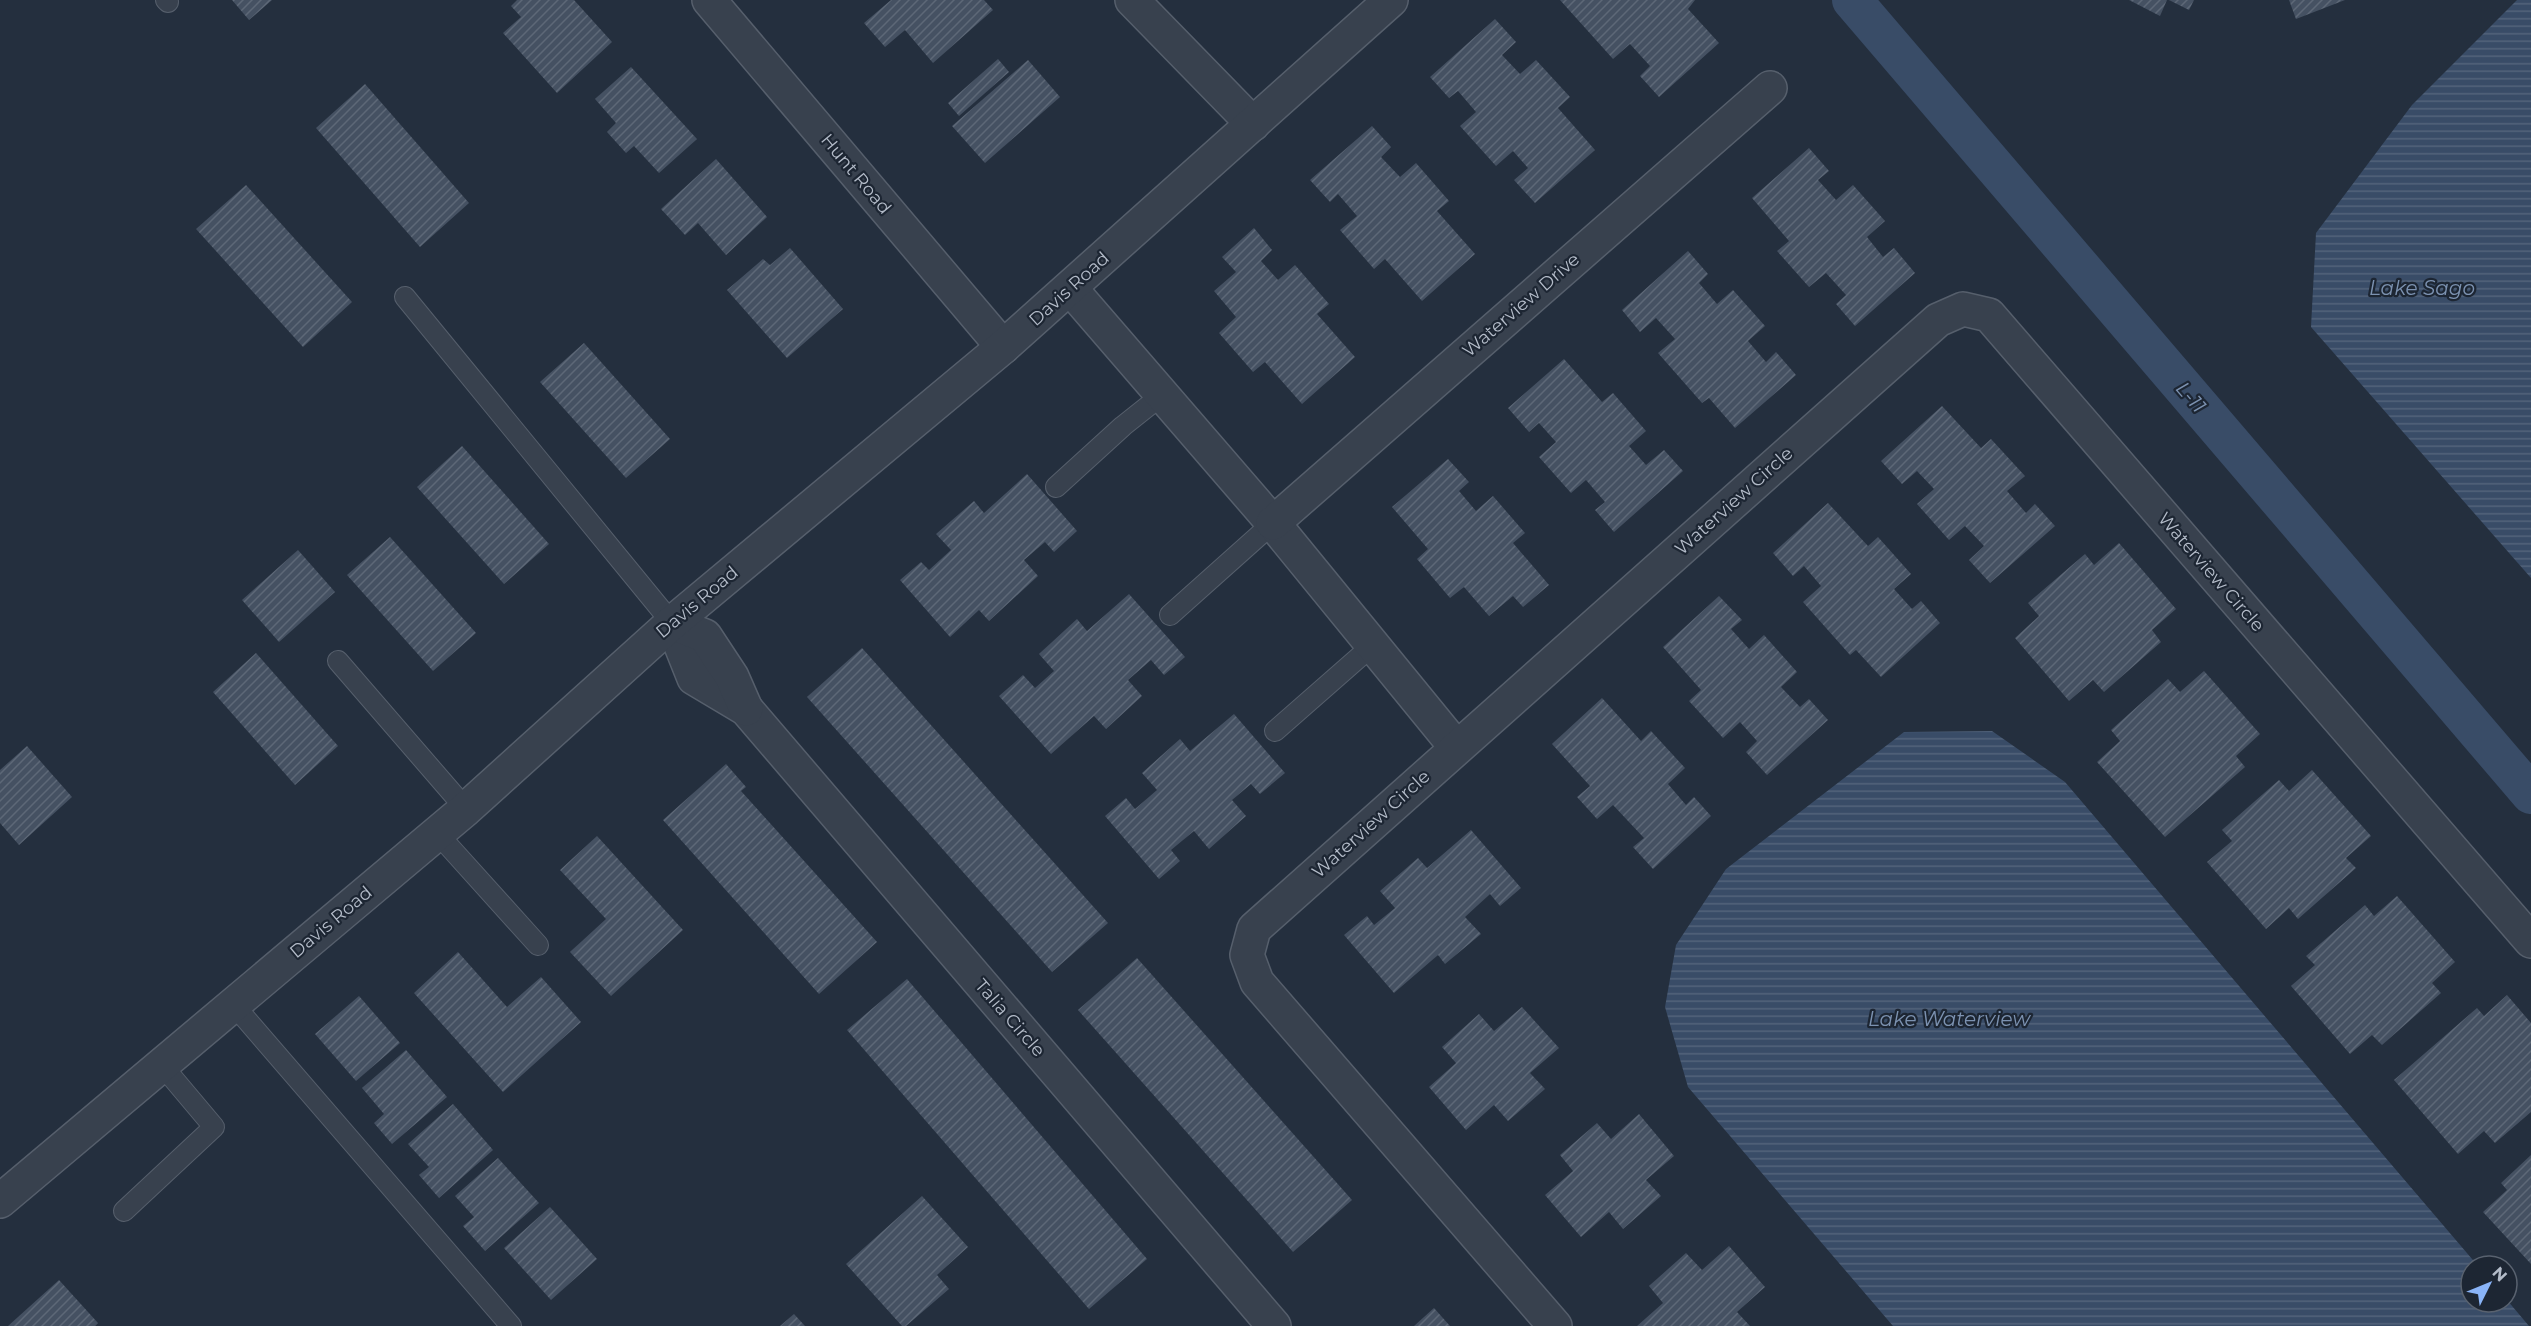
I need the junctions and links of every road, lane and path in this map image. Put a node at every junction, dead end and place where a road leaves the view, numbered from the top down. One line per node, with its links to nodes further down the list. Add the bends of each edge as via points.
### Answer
1 (709, 0): 8 (street, Hunt Road)
2 (1132, 0): 5 (street)
3 (1391, 0): 5 (street, Davis Road)
4 (1770, 88): 11 (street, Waterview Drive)
5 (1253, 124): 6 (street, Davis Road)
6 (1070, 288): 8 (street, Davis Road); 9 (street)
7 (405, 297): 13 (lane)
8 (1003, 348): 13 (street, Davis Road)
9 (1162, 395): 10 (lane); 11 (street)
10 (1056, 487)
11 (1273, 523): 12 (lane); 14 (street)
12 (1170, 615)
13 (672, 623): 18 (street, Davis Road); 27 (street, Talia Circle, via 694,678 746,710)
14 (1373, 645): 16 (lane); 17 (street)
15 (338, 661): 18 (lane)
16 (1275, 731)
17 (1456, 747): 20 (street, Waterview Circle, via 1938,320 1963,309 1989,315); 28 (street, Waterview Circle, via 1254,929 1247,955 1257,982)
18 (466, 809): 19 (street, Davis Road)
19 (437, 833): 21 (lane); 22 (street, Davis Road)
20 (2531, 941)
21 (538, 945)
22 (233, 1004): 23 (street, Davis Road); 26 (lane)
23 (161, 1064): 24 (street, Davis Road); 25 (lane, via 214,1127)
24 (0, 1201)
25 (124, 1211)
26 (511, 1326)
27 (1274, 1326)
28 (1555, 1326)

